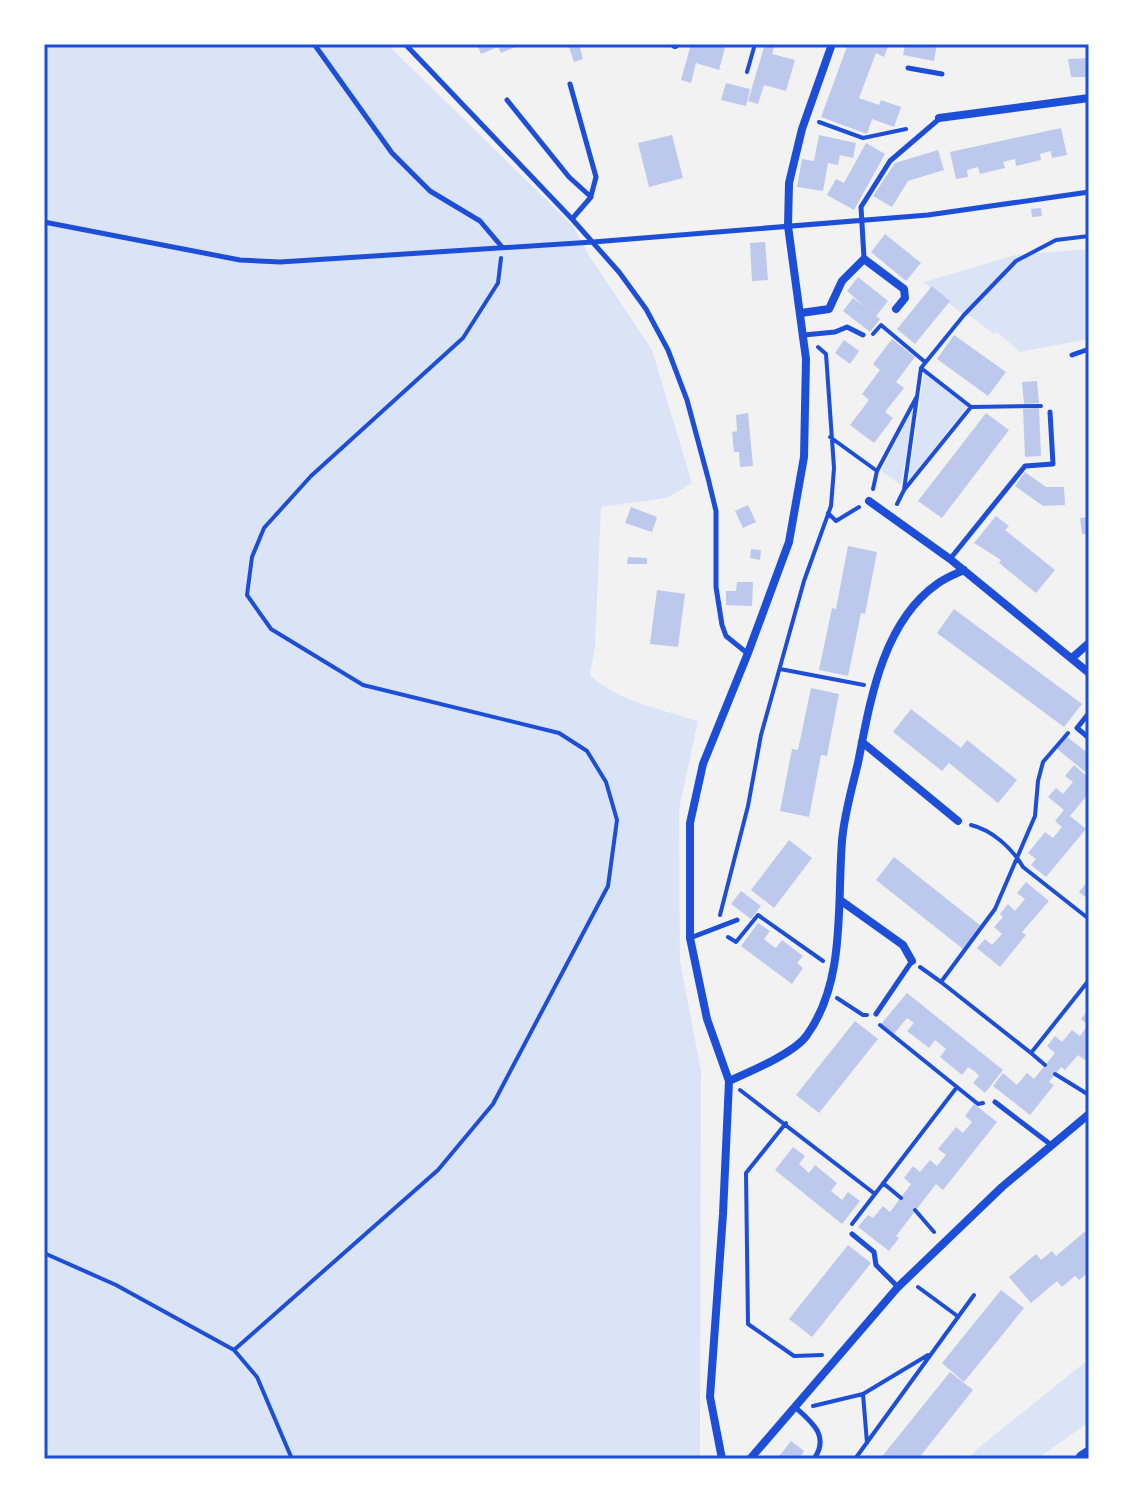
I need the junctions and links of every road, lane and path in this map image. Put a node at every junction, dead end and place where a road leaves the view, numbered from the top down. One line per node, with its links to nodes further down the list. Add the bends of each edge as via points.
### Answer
1 (314, 44): 19 (lane, via 392,153 430,191 480,221)
2 (405, 44): 15 (lane)
3 (755, 44): 6 (path)
4 (832, 44): 11 (street)
5 (908, 68): 7 (lane)
6 (747, 72)
7 (942, 74)
8 (570, 84): 14 (lane, via 596,177)
9 (1089, 98): 12 (street)
10 (507, 100): 14 (lane)
11 (805, 117): 12 (path, via 863,138); 22 (street, via 791,164 788,206)
12 (939, 118): 20 (lane, via 890,161 861,207)
13 (1089, 192): 18 (lane, via 928,215)
14 (591, 197): 15 (lane)
15 (572, 219): 18 (lane)
16 (44, 222): 19 (lane, via 240,260)
17 (1089, 236): 27 (path, via 1056,240 1016,261)
18 (593, 242): 19 (lane); 38 (lane, via 646,309 682,387 716,511 717,607 726,636)
19 (503, 248): 81 (path, via 498,283 463,338 311,476 264,528 252,557 247,595 271,629 363,685 559,733 587,751 606,782 617,820 608,886 493,1104 438,1170)
20 (864, 259): 21 (street, via 904,289 905,298); 22 (street, via 842,281 829,309)
21 (896, 309)
22 (801, 313): 23 (street)
23 (804, 335): 24 (lane, via 847,327); 32 (path, via 826,354); 38 (street, via 804,457 789,542)
24 (863, 335): 27 (path, via 871,337 881,325)
25 (1089, 349): 26 (lane)
26 (1072, 355)
27 (925, 362): 28 (path)
28 (921, 368): 29 (path); 30 (path)
29 (917, 396): 30 (path, via 904,490); 32 (path, via 877,471)
30 (971, 407): 31 (path, via 1041,406)
31 (1050, 412): 35 (lane, via 1053,464 1025,466)
32 (830, 437): 34 (path, via 834,468)
33 (869, 501): 34 (path, via 836,521); 35 (street)
34 (828, 513): 40 (path)
35 (950, 559): 36 (street)
36 (964, 570): 39 (street); 42 (street, via 919,600 892,640)
37 (1089, 643): 39 (street)
38 (748, 653): 53 (street, via 703,764 690,823)
39 (1072, 658): 41 (street)
40 (780, 669): 42 (path); 52 (path)
41 (1089, 673)
42 (875, 687): 46 (street)
43 (1089, 713): 44 (lane)
44 (1077, 728): 45 (lane); 48 (path, via 1064,735 1043,762 1035,816)
45 (1089, 738)
46 (862, 742): 47 (street); 49 (street, via 842,837)
47 (958, 821): 48 (path, via 984,828)
48 (1016, 855): 50 (path, via 1023,867); 57 (path, via 991,916)
49 (840, 900): 54 (street, via 903,945); 55 (street)
50 (1089, 919)
51 (737, 920): 52 (lane)
52 (716, 929): 53 (lane); 55 (path, via 736,942 758,915)
53 (690, 938): 63 (street, via 707,1019)
54 (912, 961): 57 (path); 59 (lane)
55 (833, 968): 58 (street)
56 (1089, 980): 60 (path)
57 (941, 982): 60 (path)
58 (828, 992): 59 (path, via 863,1015); 63 (street, via 806,1038)
59 (876, 1014): 64 (path, via 881,1027)
60 (1031, 1053): 61 (path)
61 (1045, 1065)
62 (1055, 1074): 65 (path)
63 (729, 1081): 68 (path); 89 (street, via 710,1397)
64 (957, 1087): 66 (path, via 978,1104); 70 (path)
65 (1089, 1095)
66 (995, 1102): 69 (lane)
67 (1089, 1114): 69 (street)
68 (786, 1123): 71 (path); 82 (path, via 746,1173 748,1324 794,1356)
69 (1050, 1144): 75 (street)
70 (883, 1183): 71 (path); 72 (path)
71 (875, 1194): 74 (path, via 850,1226)
72 (901, 1198)
73 (915, 1210): 75 (path)
74 (852, 1234): 78 (lane, via 874,1252 876,1265)
75 (944, 1243): 77 (street)
76 (44, 1253): 81 (path, via 116,1285)
77 (906, 1279): 78 (street); 80 (path)
78 (898, 1287): 82 (street)
79 (974, 1295): 80 (path)
80 (957, 1316): 83 (path)
81 (234, 1350): 88 (path, via 257,1377)
82 (840, 1354): 85 (street)
83 (930, 1354): 84 (path); 86 (path)
84 (863, 1394): 85 (path); 86 (path)
85 (795, 1407): 90 (street); 91 (lane, via 821,1436)
86 (867, 1443): 92 (path)
87 (1089, 1455): 93 (main road)
88 (292, 1459)
89 (722, 1459)
90 (750, 1459)
91 (814, 1459)
92 (855, 1459)
93 (1083, 1459)

